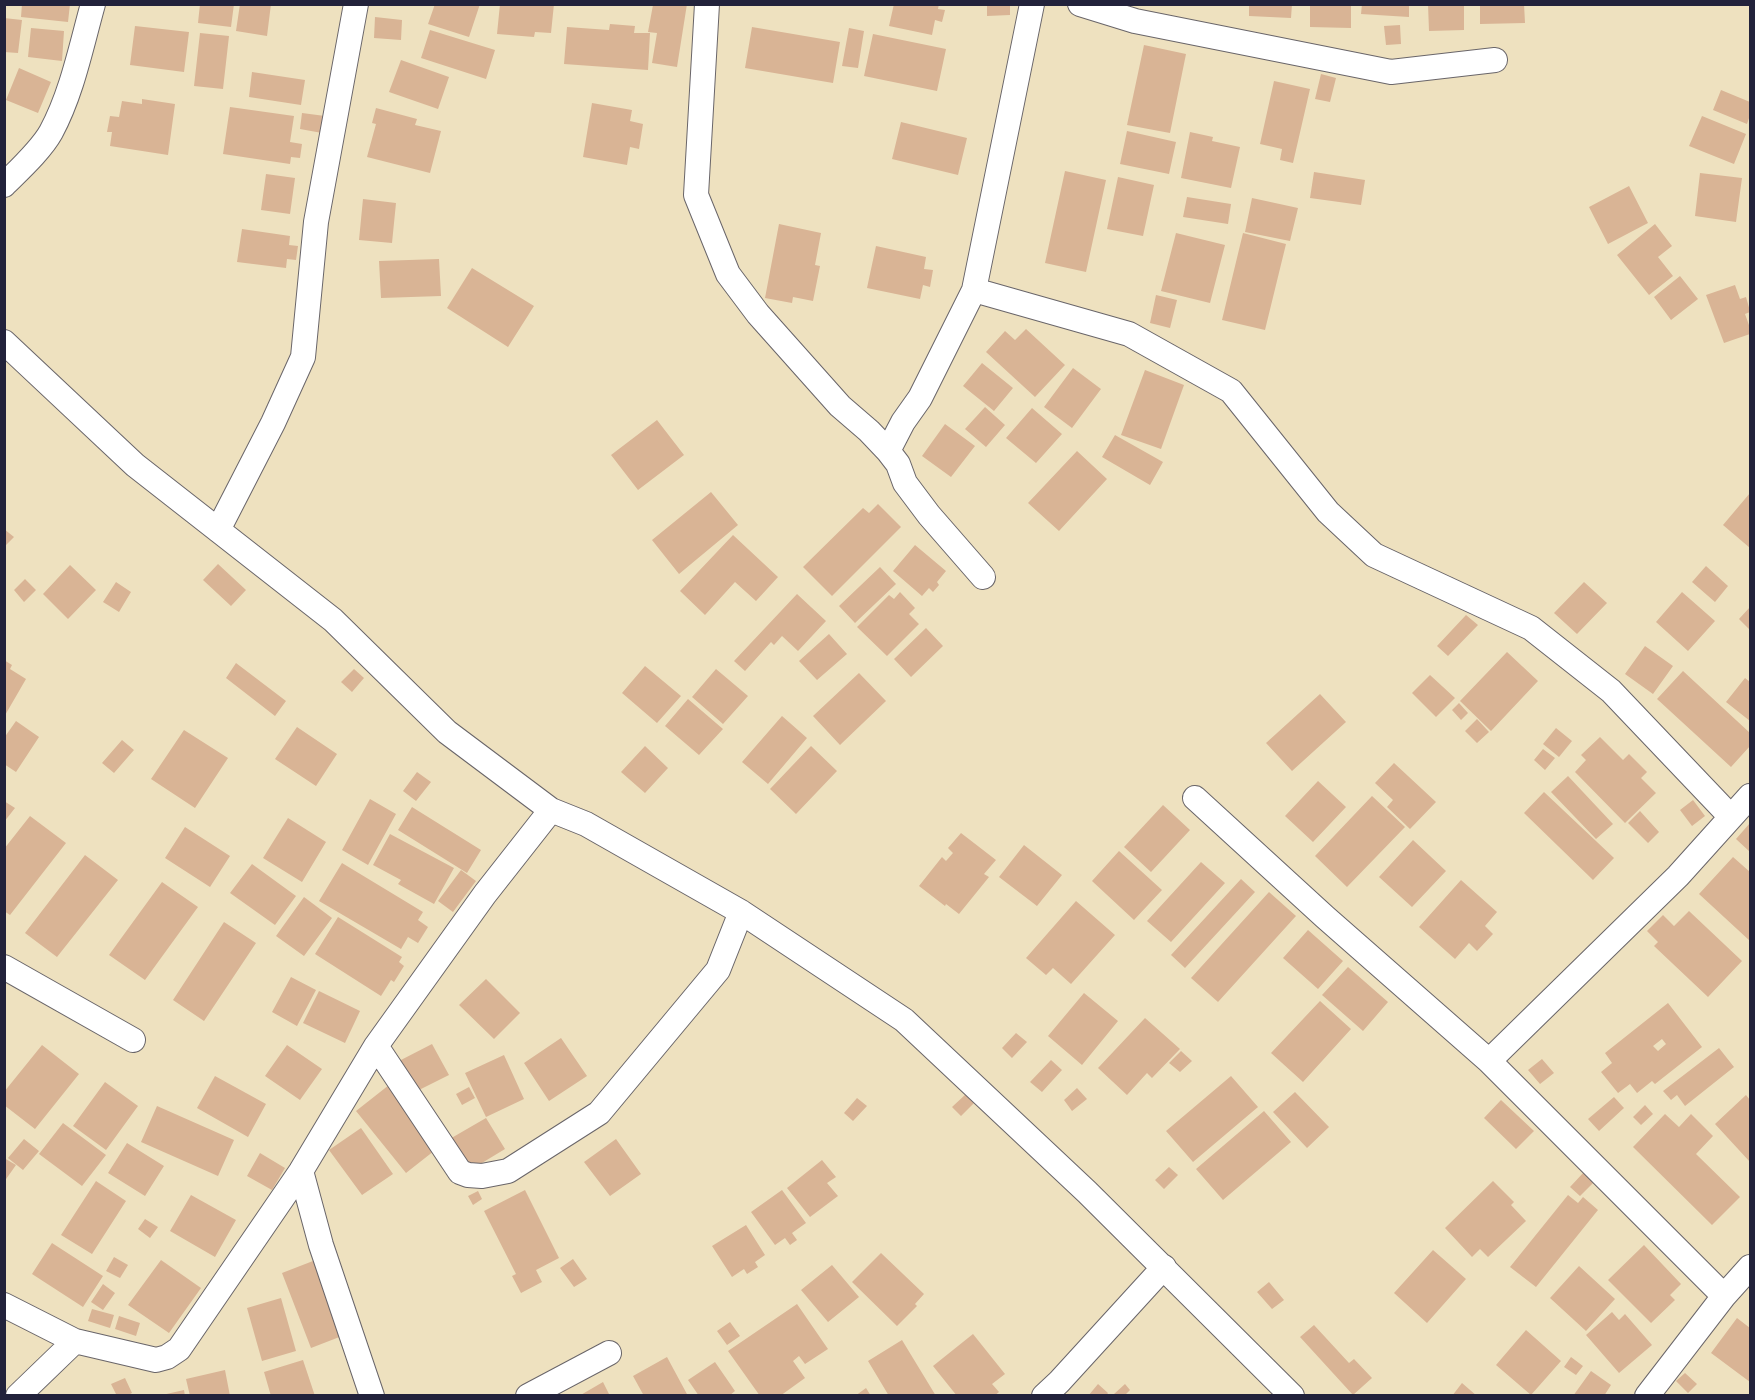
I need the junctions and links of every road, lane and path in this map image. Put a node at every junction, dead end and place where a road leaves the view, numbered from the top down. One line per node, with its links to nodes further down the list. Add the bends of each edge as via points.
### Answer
1 (93, 4): 7 (street, via 71,85 50,134)
2 (356, 4): 11 (street, via 316,222 303,357)
3 (706, 4): 10 (street, via 696,195 704,215 728,274 758,314 840,406)
4 (1032, 4): 8 (street)
5 (1080, 4): 6 (street, via 1135,21 1391,72)
6 (1495, 60)
7 (4, 184)
8 (974, 290): 10 (street); 16 (street, via 1129,334 1231,392 1328,512 1374,555 1531,628 1611,691)
9 (4, 342): 11 (street, via 135,465)
10 (888, 452): 12 (street, via 928,515)
11 (218, 531): 15 (street, via 333,620 447,732)
12 (983, 578)
13 (1750, 796): 16 (street)
14 (1195, 798): 21 (street)
15 (551, 810): 17 (street, via 586,824); 20 (street)
16 (1731, 817): 21 (street, via 1678,876)
17 (741, 912): 20 (street, via 718,970 599,1113 508,1170 482,1176 460,1172); 23 (street, via 904,1020)
18 (4, 967): 19 (street)
19 (133, 1040)
20 (376, 1046): 22 (street)
21 (1489, 1061): 25 (street)
22 (301, 1171): 27 (street, via 179,1349 156,1360); 30 (street, via 321,1245)
23 (1164, 1267): 32 (street); 33 (street)
24 (1750, 1267): 25 (street)
25 (1724, 1296): 34 (street)
26 (4, 1305): 27 (street)
27 (75, 1341): 29 (street)
28 (609, 1353): 31 (street)
29 (18, 1395)
30 (372, 1395)
31 (528, 1395)
32 (1044, 1395)
33 (1292, 1395)
34 (1647, 1395)

